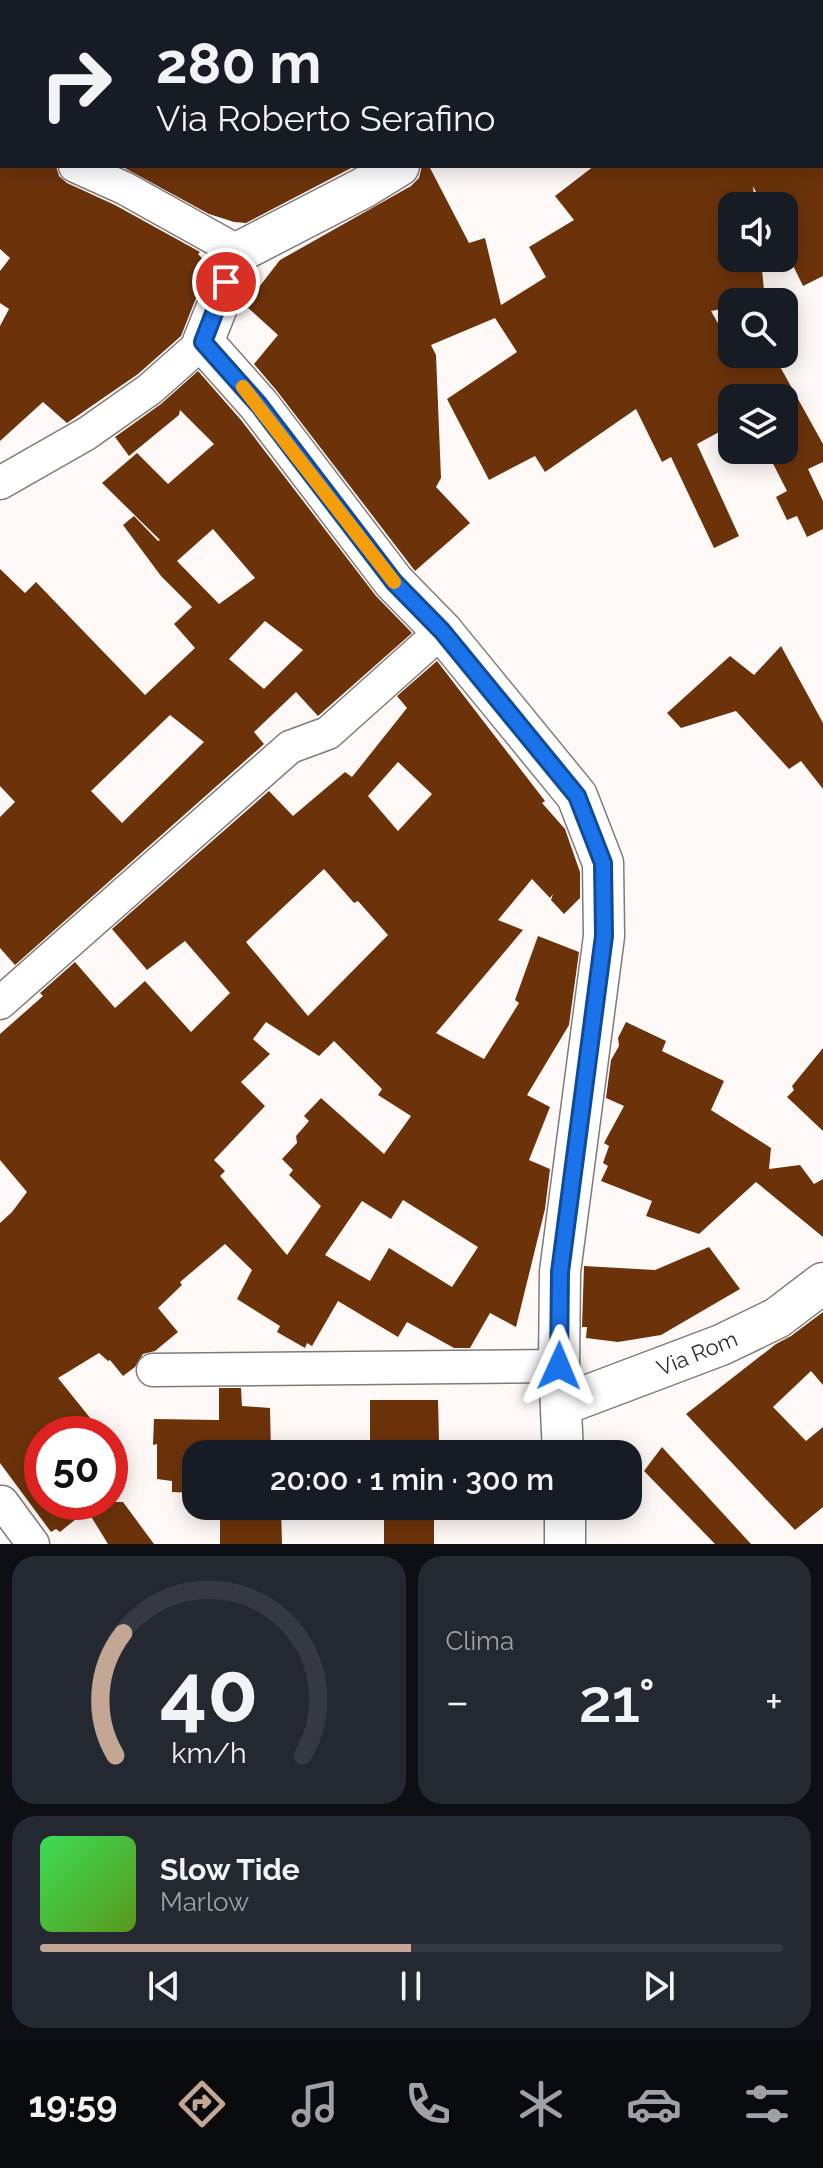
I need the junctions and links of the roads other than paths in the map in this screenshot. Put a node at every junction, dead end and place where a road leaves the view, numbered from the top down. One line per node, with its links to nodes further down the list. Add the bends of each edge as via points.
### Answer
1 (79, 168): 3 (street)
2 (396, 168): 3 (main road)
3 (239, 252): 4 (main road)
4 (203, 342): 5 (street, via 150,389 86,434); 6 (main road, via 259,405 394,582)
5 (0, 483)
6 (442, 631): 7 (street, via 328,733 290,747); 9 (main road, via 577,796 603,863 604,936 560,1272)
7 (0, 1003)
8 (823, 1283): 11 (main road, Via Rom, via 777,1318 735,1338)
9 (559, 1366): 10 (street); 11 (main road)
10 (153, 1370)
11 (562, 1405): 12 (main road)
12 (563, 1440)
13 (2, 1502): 15 (street)
14 (565, 1520): 16 (main road)
15 (33, 1544)
16 (565, 1544)

